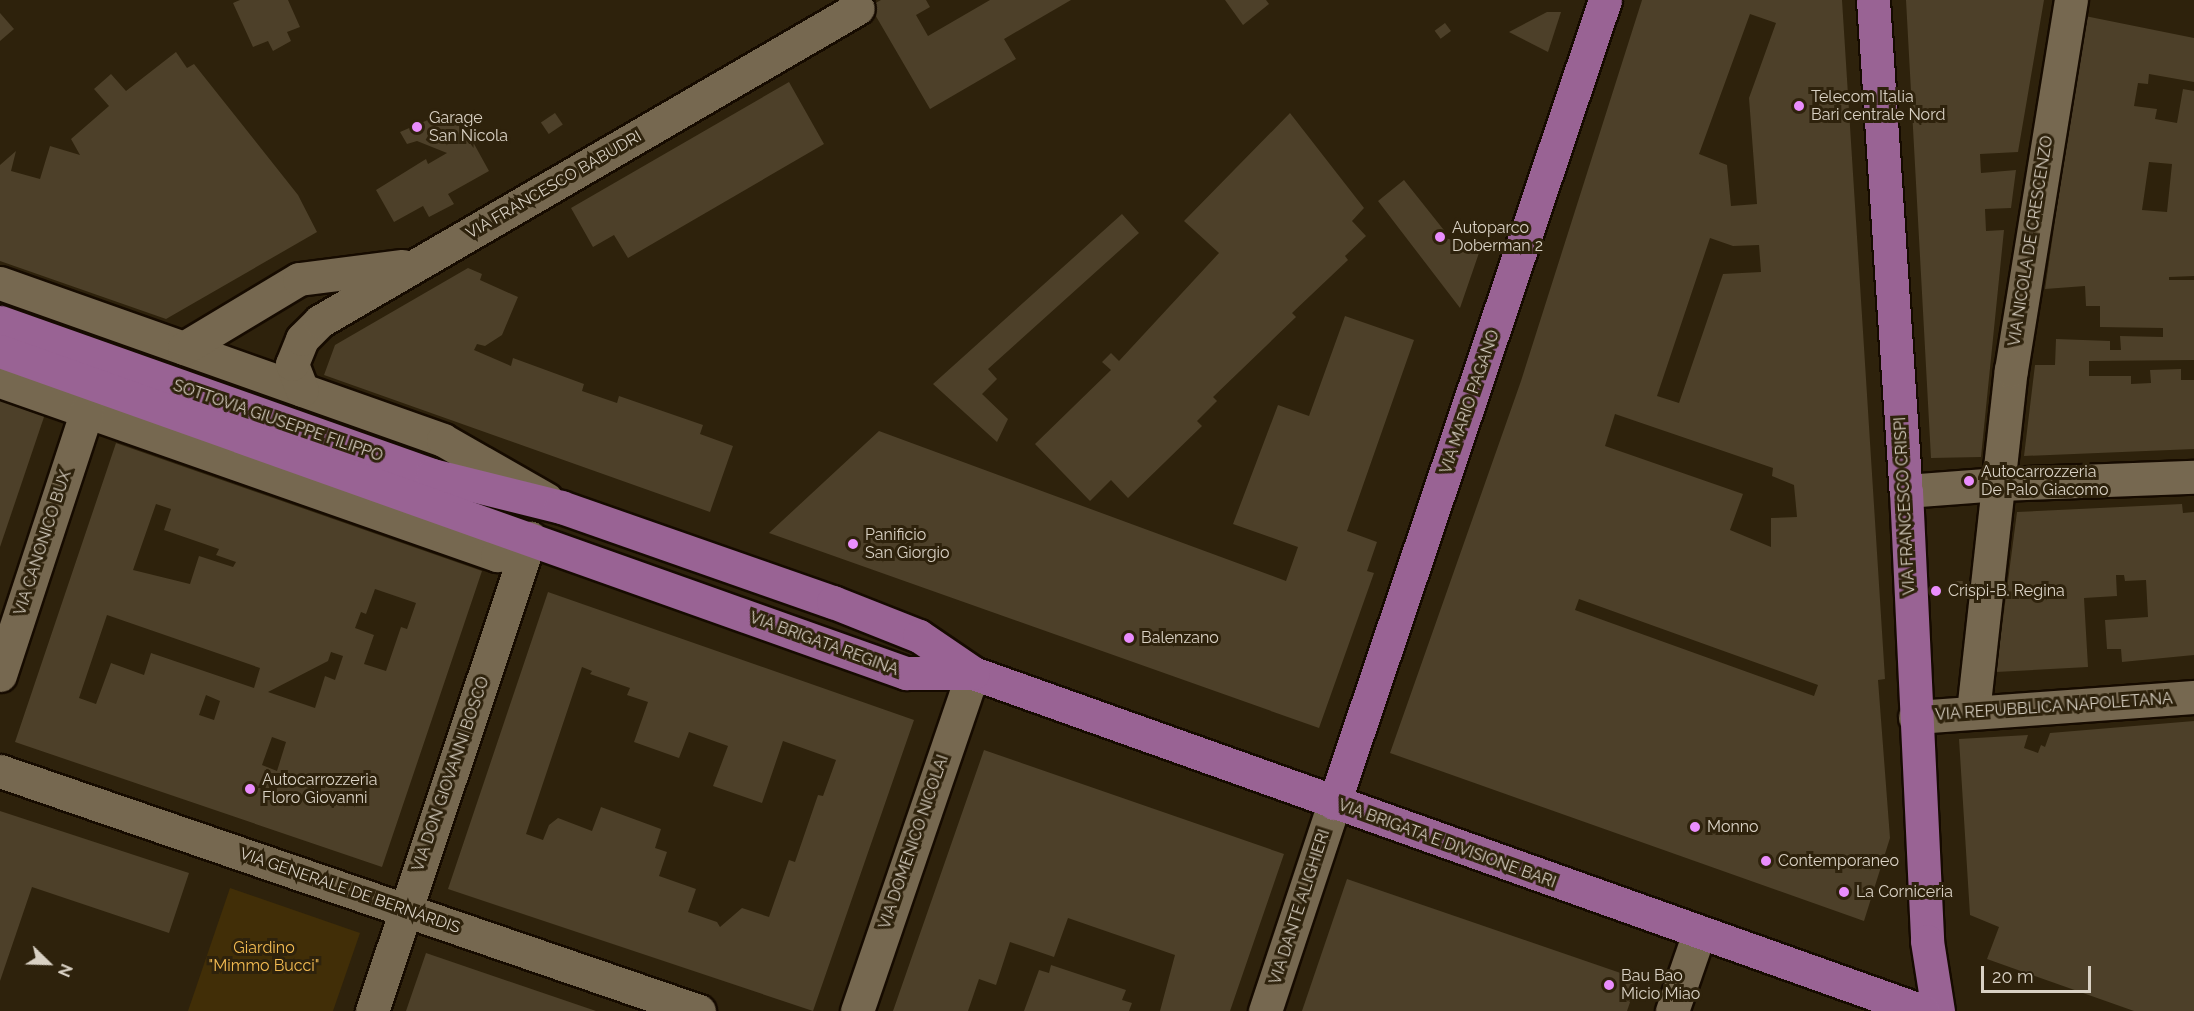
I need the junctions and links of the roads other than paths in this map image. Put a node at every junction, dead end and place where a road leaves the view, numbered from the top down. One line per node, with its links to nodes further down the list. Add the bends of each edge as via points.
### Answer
1 (1605, 0): 24 (main road, VIA MARIO PAGANO)
2 (1873, 0): 15 (main road, VIA FRANCESCO CRISPI)
3 (2071, 0): 14 (street, VIA NICOLA DE CRESCENZO, via 2010,370)
4 (858, 8): 5 (street, VIA FRANCESCO BABUDRI)
5 (416, 264): 8 (street, via 298,279); 11 (street, VIA FRANCESCO BABUDRI, via 320,321 302,339 292,364)
6 (0, 283): 8 (street)
7 (0, 322): 16 (main road, SOTTOVIA GIUSEPPE FILIPPO, via 432,475)
8 (184, 348): 11 (street)
9 (0, 351): 17 (main road, SOTTOVIA GIUSEPPE FILIPPO)
10 (0, 381): 12 (street)
11 (302, 390): 16 (street, via 443,440)
12 (87, 411): 17 (street, via 497,555); 19 (street, VIA CANONICO BUX)
13 (2194, 477): 14 (street)
14 (1999, 484): 15 (street); 21 (street, VIA NICOLA DE CRESCENZO)
15 (1906, 491): 22 (main road, VIA FRANCESCO CRISPI)
16 (561, 507): 18 (main road, via 919,636)
17 (530, 538): 18 (main road, VIA BRIGATA REGINA, via 906,674); 25 (street, VIA DON GIOVANNI BOSCO)
18 (973, 673): 24 (main road, VIA BRIGATA E DIVISIONE BARI); 29 (street, VIA DOMENICO NICOLAI)
19 (0, 675)
20 (2194, 697): 21 (street, VIA REPUBBLICA NAPOLETANA)
21 (1973, 712): 22 (street, VIA REPUBBLICA NAPOLETANA)
22 (1915, 717): 33 (main road, VIA FRANCESCO CRISPI, via 1926,941)
23 (0, 771): 25 (street, VIA GENERALE DE BERNARDIS)
24 (1334, 803): 26 (main road, VIA BRIGATA E DIVISIONE BARI); 30 (street, VIA DANTE ALIGHIERI)
25 (405, 910): 27 (street, VIA DON GIOVANNI BOSCO); 28 (street, VIA GENERALE DE BERNARDIS)
26 (1699, 933): 31 (street); 32 (main road, VIA BRIGATA E DIVISIONE BARI)
27 (372, 1011)
28 (699, 1011)
29 (857, 1011)
30 (1265, 1011)
31 (1672, 1011)
32 (1923, 1011)
33 (1938, 1011)

